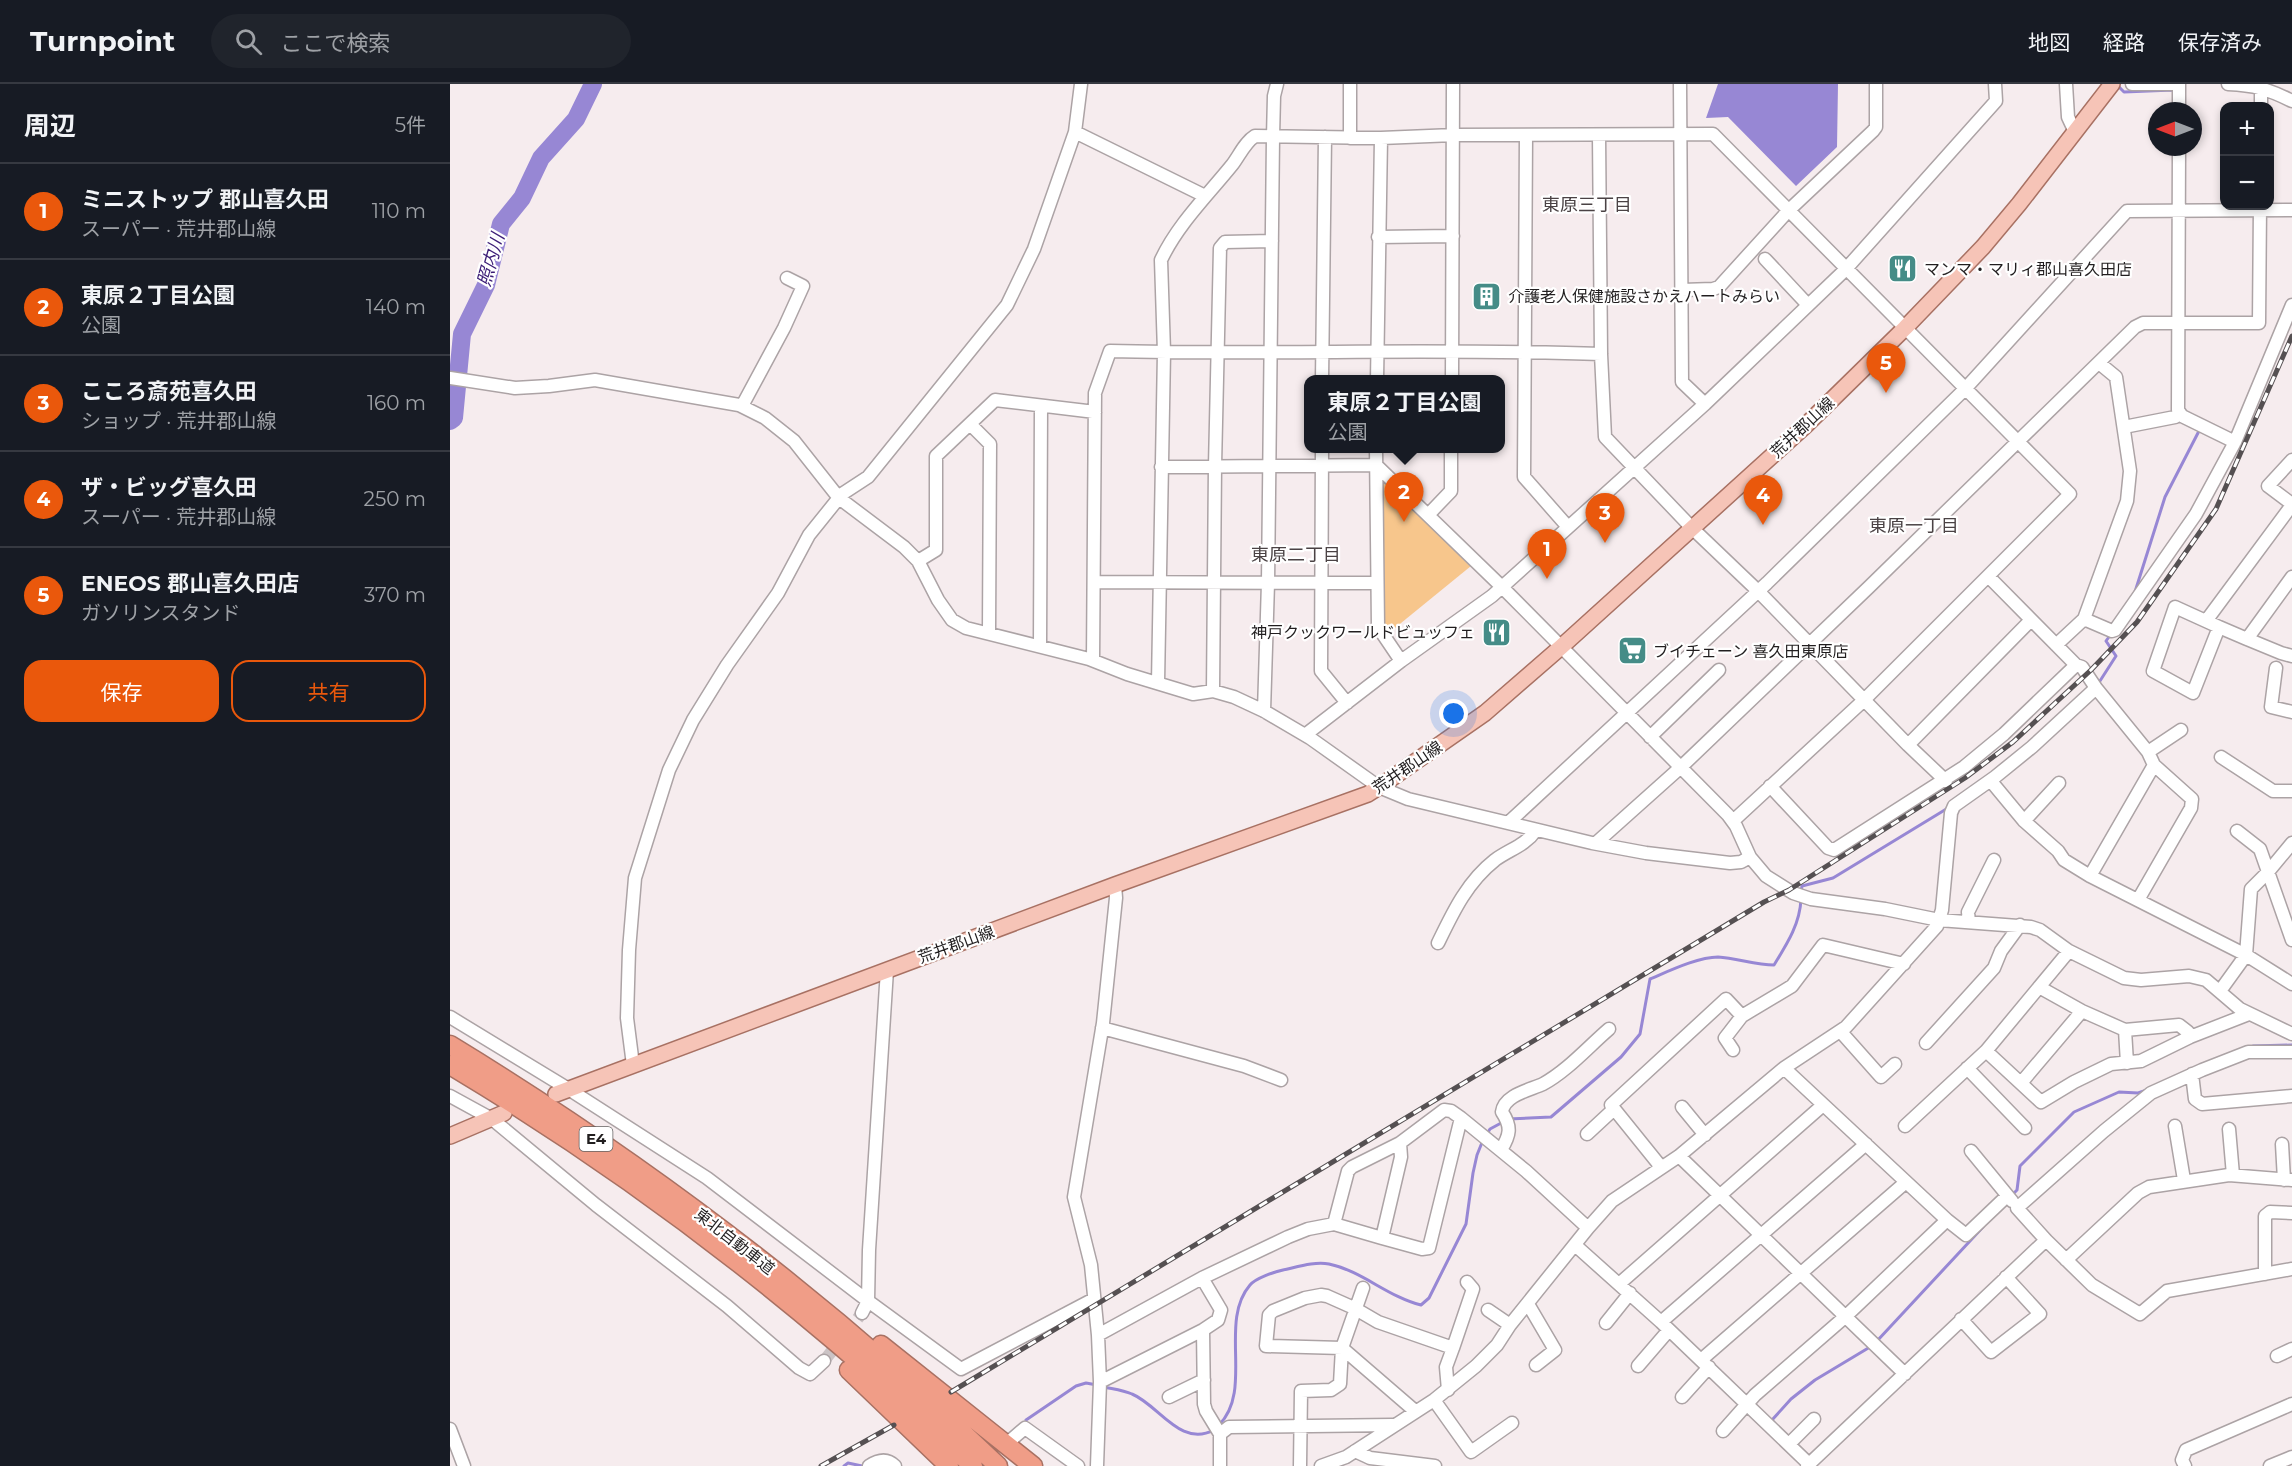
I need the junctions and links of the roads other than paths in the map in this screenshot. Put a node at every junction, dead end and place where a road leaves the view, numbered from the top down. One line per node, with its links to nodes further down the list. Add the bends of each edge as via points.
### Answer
1 (1081, 84): 17 (street)
2 (1277, 84): 23 (street)
3 (1350, 84): 25 (street)
4 (1453, 84): 19 (street)
5 (1680, 84): 22 (street)
6 (1876, 84): 34 (street, via 1876,127)
7 (1995, 84): 39 (street, via 1996,101)
8 (2066, 84): 18 (street, via 2066,110)
9 (2112, 84): 18 (main road, 荒井郡山線)
10 (2133, 84): 11 (street)
11 (2178, 84): 15 (street)
12 (2228, 84): 13 (street)
13 (2261, 87): 14 (street); 16 (street)
14 (2292, 100)
15 (2179, 102)
16 (2261, 102)
17 (1075, 132): 28 (street); 79 (street, via 1041,232 1007,305 868,477)
18 (2075, 132): 45 (main road, 荒井郡山線, via 2019,204)
19 (1454, 135): 20 (street); 26 (street); 35 (street)
20 (1526, 135): 21 (street); 46 (street)
21 (1599, 135): 22 (street); 53 (street)
22 (1680, 135): 34 (street, via 1713,134); 41 (street)
23 (1273, 137): 24 (street); 28 (street, via 1255,136 1249,140); 37 (street)
24 (1325, 137): 25 (street); 49 (street)
25 (1350, 138): 26 (street)
26 (1381, 138): 36 (street)
27 (2179, 156): 30 (street)
28 (1205, 196): 47 (street, via 1161,260)
29 (2220, 208): 30 (street)
30 (2178, 209): 44 (street); 59 (street, via 2124,213)
31 (2274, 209): 33 (street)
32 (2260, 210): 44 (street, via 2259,323)
33 (2292, 210)
34 (1788, 211): 39 (street); 41 (street, via 1716,289)
35 (1453, 236): 36 (street); 51 (street)
36 (1378, 237): 50 (street)
37 (1272, 241): 48 (street, via 1221,245); 52 (street)
38 (1765, 259): 42 (street)
39 (1845, 270): 42 (street); 45 (street)
40 (787, 278): 61 (street, via 803,286)
41 (1682, 290): 60 (street, via 1682,382)
42 (1809, 305): 60 (street)
43 (2292, 305): 68 (street)
44 (2178, 324): 54 (street, via 2138,325); 64 (street)
45 (1905, 328): 59 (street); 83 (main road, 荒井郡山線)
46 (1525, 351): 51 (street); 53 (street); 82 (street, via 1524,477)
47 (1164, 352): 48 (street); 63 (street, via 1110,351 1095,393); 76 (street)
48 (1218, 352): 52 (street); 74 (street)
49 (1322, 352): 50 (street); 52 (street); 55 (street)
50 (1377, 352): 51 (street); 56 (street)
51 (1452, 352): 57 (street)
52 (1270, 353): 75 (street)
53 (1601, 354): 78 (street, via 1603,433)
54 (2099, 363): 66 (street, via 2116,377); 67 (street)
55 (1322, 375)
56 (1377, 375)
57 (1452, 375)
58 (450, 378): 61 (street, via 515,388 595,380)
59 (1965, 389): 67 (street); 94 (street)
60 (1705, 404): 78 (street)
61 (742, 406): 79 (street, via 794,441)
62 (1041, 406): 63 (street); 65 (street, via 995,400); 103 (street)
63 (1095, 412): 87 (street)
64 (2180, 414): 66 (street); 68 (street)
65 (970, 424): 84 (street, via 936,456 936,550); 99 (street, via 990,444)
66 (2124, 427): 95 (street, via 2129,492)
67 (2018, 442): 85 (street, via 2070,494); 101 (street)
68 (2235, 442): 95 (street, via 2196,514 2115,630)
69 (1322, 453): 77 (street)
70 (1376, 453): 73 (street)
71 (1451, 453): 81 (street, via 1451,491)
72 (2292, 460): 80 (street, via 2268,486)
73 (1376, 465): 77 (street); 81 (street); 92 (street)
74 (1215, 466): 75 (street); 76 (street); 89 (street)
75 (1268, 466): 77 (street); 91 (street)
76 (1161, 467): 88 (street)
77 (1322, 467): 90 (street)
78 (1633, 467): 82 (street); 83 (street)
79 (839, 498): 84 (street); 176 (street, via 809,535 778,593 727,665 693,720 669,770 635,878 627,1018)
80 (2292, 505): 97 (street)
81 (1428, 515): 93 (street)
82 (1568, 527): 93 (street)
83 (1692, 528): 94 (street); 104 (main road, 荒井郡山線)
84 (918, 561): 99 (street, via 952,620)
85 (1988, 576): 96 (street); 114 (street)
86 (2292, 577): 100 (street)
87 (1094, 582): 88 (street); 106 (street)
88 (1158, 582): 89 (street); 111 (street)
89 (1213, 582): 91 (street); 113 (street)
90 (1321, 582): 91 (street); 92 (street); 115 (street, via 1320,671)
91 (1268, 583): 116 (street)
92 (1377, 583): 107 (street, via 1378,627)
93 (1502, 587): 104 (street); 107 (street)
94 (1758, 591): 101 (street); 118 (street)
95 (2084, 619): 102 (street)
96 (2031, 620): 102 (street); 122 (street)
97 (2206, 621): 98 (street); 98 (street, via 2175,607 2153,671 2193,693)
98 (2219, 627): 100 (street)
99 (988, 633): 103 (street)
100 (2247, 639): 105 (street)
101 (1808, 644): 114 (street); 126 (street)
102 (2056, 645): 108 (street)
103 (1040, 646): 106 (street)
104 (1561, 647): 118 (street); 131 (main road, 荒井郡山線, via 1477,720)
105 (2292, 656)
106 (1093, 660): 111 (street)
107 (1401, 661): 115 (street)
108 (2076, 665): 112 (street, via 2082,667); 127 (street, via 2004,734)
109 (2276, 668): 117 (street, via 2271,707)
110 (1719, 670): 121 (street)
111 (1158, 683): 113 (street, via 1194,694)
112 (2096, 688): 123 (street); 146 (street, via 2032,747 1954,806)
113 (1212, 691): 116 (street)
114 (1863, 701): 122 (street); 129 (street)
115 (1347, 703): 120 (street)
116 (1264, 711): 120 (street)
117 (2292, 712)
118 (1626, 713): 121 (street); 135 (street)
119 (2181, 730): 123 (street)
120 (1305, 735): 131 (street)
121 (1650, 737): 126 (street)
122 (1908, 745): 127 (street)
123 (2148, 753): 125 (street)
124 (2221, 757): 132 (street, via 2273,791)
125 (2154, 765): 143 (street); 145 (street, via 2192,799 2191,808)
126 (1681, 767): 133 (street); 138 (street)
127 (1946, 780): 129 (street, via 1834,849 1828,848)
128 (2059, 783): 134 (street)
129 (1770, 786): 133 (street)
130 (1995, 786): 134 (street)
131 (1379, 787): 135 (street, via 1408,799); 144 (main road, 荒井郡山線)
132 (2292, 791)
133 (1733, 821): 140 (street)
134 (2025, 821): 143 (street, via 2064,860)
135 (1508, 823): 136 (street)
136 (1536, 830): 138 (street); 150 (street, via 1470,884 1455,905)
137 (2237, 831): 142 (street, via 2260,849)
138 (1596, 843): 140 (street, via 1717,862 1741,862)
139 (2292, 843): 142 (street)
140 (1750, 857): 146 (street, via 1766,876 1803,897)
141 (1994, 860): 147 (street, via 1968,912)
142 (2268, 872): 149 (street); 152 (street, via 2251,889)
143 (2090, 876): 145 (street)
144 (1115, 885): 154 (main road, 荒井郡山線); 162 (street)
145 (2138, 900): 152 (street)
146 (1939, 920): 147 (street); 153 (street, via 1934,931)
147 (1969, 922): 148 (street)
148 (2020, 925): 151 (street, via 2040,930); 168 (street, via 1994,968)
149 (2292, 940)
150 (1438, 943)
151 (2069, 951): 156 (street); 157 (street, via 2124,978 2196,977)
152 (2246, 955): 155 (street); 157 (street)
153 (1904, 963): 160 (street, via 1823,945 1792,986); 165 (street)
154 (887, 970): 176 (main road, 荒井郡山線); 231 (street)
155 (2292, 984)
156 (2039, 987): 158 (street); 171 (street)
157 (2220, 991): 159 (street)
158 (2082, 1011): 164 (street); 181 (street)
159 (2249, 1014): 166 (street); 167 (street)
160 (1742, 1016): 170 (street, via 1725,1038); 187 (street, via 1726,999 1611,1105)
161 (450, 1017): 182 (street)
162 (1102, 1028): 180 (street, via 1244,1066); 230 (street, via 1074,1197 1091,1265)
163 (1609, 1029): 200 (street, via 1548,1081 1505,1103 1502,1112 1509,1122 1509,1134)
164 (2125, 1030): 167 (street, via 2179,1025); 173 (street)
165 (1841, 1032): 174 (street, via 1881,1077); 177 (street)
166 (2292, 1034)
167 (2190, 1037): 173 (street, via 2141,1061)
168 (1926, 1043)
169 (450, 1045): 219 (highway, 東北自動車道 / E4, via 577,1125 678,1197)
170 (1733, 1050)
171 (1986, 1051): 178 (street); 181 (street)
172 (2292, 1052): 179 (street, via 2248,1053)
173 (2127, 1063): 181 (street, via 2110,1064 2041,1102)
174 (1894, 1064)
175 (450, 1065): 219 (highway, 東北自動車道 / E4)
176 (633, 1065): 182 (main road, 荒井郡山線)
177 (1784, 1068): 185 (street); 195 (street)
178 (1967, 1068): 190 (street); 192 (street)
179 (2192, 1074): 184 (street, via 2195,1099 2202,1104); 210 (street, via 2151,1093)
180 (1281, 1080)
181 (2021, 1083)
182 (563, 1092): 231 (street, via 707,1178)
183 (450, 1096): 188 (street)
184 (2292, 1096)
185 (1823, 1105): 198 (street); 208 (street)
186 (1682, 1107): 195 (street)
187 (1614, 1109): 194 (street); 203 (street)
188 (498, 1116): 196 (main road); 247 (street, via 605,1212 727,1306 799,1368 810,1374)
189 (1461, 1118): 197 (street, via 1451,1111 1441,1111); 200 (street); 216 (street, via 1429,1248)
190 (1905, 1126)
191 (2175, 1126): 205 (street)
192 (2025, 1128)
193 (2229, 1129): 204 (street)
194 (1587, 1134)
195 (1705, 1135): 202 (street)
196 (450, 1136)
197 (1400, 1143): 213 (street, via 1348,1171); 216 (street, via 1401,1157)
198 (1866, 1144): 207 (street); 215 (street)
199 (2282, 1144): 206 (street)
200 (1501, 1150): 214 (street)
201 (1971, 1151): 209 (street)
202 (1679, 1156): 203 (street); 208 (street)
203 (1661, 1167): 214 (street, via 1617,1197)
204 (2233, 1175): 205 (street); 206 (street)
205 (2184, 1180): 220 (street, via 2143,1190)
206 (2288, 1180)
207 (1906, 1182): 212 (street); 222 (street)
208 (1720, 1196): 215 (street); 227 (street)
209 (2007, 1196): 210 (street); 212 (street, via 1966,1235)
210 (2018, 1208): 217 (street)
211 (2292, 1212): 223 (street, via 2270,1212 2265,1216)
212 (1947, 1220): 236 (street)
213 (1334, 1224): 216 (street); 225 (street, via 1299,1232)
214 (1588, 1228): 218 (street)
215 (1762, 1236): 222 (street); 240 (street)
216 (1382, 1238)
217 (2046, 1240): 220 (street); 224 (street)
218 (1575, 1245): 227 (street); 232 (street)
219 (732, 1248): 276 (highway, via 773,1304 849,1369); 277 (highway, 東北自動車道 / E4); 278 (highway, 東北自動車道 / E4, via 841,1324); 279 (highway, via 792,1277)
220 (2066, 1260): 223 (street, via 2092,1285 2140,1314 2167,1291)
221 (2292, 1269): 223 (street)
222 (1801, 1274): 236 (street); 248 (street)
223 (2265, 1274)
224 (2006, 1277): 237 (street); 237 (street, via 2040,1314 1991,1352)
225 (1202, 1278): 241 (street, via 1221,1311 1218,1320); 242 (street)
226 (1467, 1282): 244 (street, via 1473,1289)
227 (1619, 1284): 229 (street)
228 (1363, 1288): 233 (street)
229 (1630, 1293): 238 (street); 240 (street)
230 (1094, 1299): 231 (street, via 961,1369); 242 (street)
231 (868, 1301): 235 (street)
232 (1528, 1304): 239 (street); 249 (street, via 1555,1350)
233 (1354, 1308): 243 (street); 243 (street, via 1321,1295 1269,1315 1266,1346); 244 (street, via 1378,1322)
234 (1488, 1310): 239 (street)
235 (862, 1313)
236 (1846, 1316): 251 (street); 258 (street)
237 (1960, 1319): 251 (street)
238 (1606, 1323)
239 (1510, 1325): 254 (street, via 1497,1345)
240 (1665, 1326): 248 (street); 250 (street)
241 (1203, 1330): 252 (street); 253 (street)
242 (1098, 1335): 253 (street)
243 (1342, 1348): 260 (street); 263 (street, via 1338,1387 1301,1391)
244 (1453, 1348): 254 (street, via 1446,1366)
245 (2292, 1349): 246 (street)
246 (2277, 1356)
247 (824, 1361)
248 (1705, 1363): 256 (street); 258 (street)
249 (1536, 1365)
250 (1638, 1366)
251 (1905, 1374): 272 (street)
252 (1204, 1380): 255 (street); 267 (street, via 1204,1407)
253 (1100, 1382): 281 (street)
254 (1448, 1390): 257 (street)
255 (1169, 1397)
256 (1682, 1397)
257 (1434, 1400): 260 (street); 262 (street, via 1471,1452)
258 (1748, 1404): 266 (street); 269 (street)
259 (2292, 1404): 286 (street, via 2186,1450 2182,1460)
260 (1415, 1411): 264 (street)
261 (1814, 1419): 269 (street)
262 (1512, 1423)
263 (1301, 1425): 264 (street); 267 (street, via 1229,1427); 283 (street)
264 (1393, 1425): 270 (street)
265 (450, 1429): 273 (street)
266 (1723, 1431)
267 (1221, 1434): 282 (street)
268 (1011, 1440): 280 (street, via 1025,1428)
269 (1789, 1444): 272 (street)
270 (1355, 1451): 284 (street); 285 (street, via 1370,1458)
271 (2292, 1457): 287 (street)
272 (1808, 1465)
273 (464, 1466)
274 (869, 1466): 275 (street, via 879,1461)
275 (895, 1466)
276 (949, 1466)
277 (973, 1466)
278 (998, 1466)
279 (1033, 1466)
280 (1078, 1466)
281 (1097, 1466)
282 (1220, 1466)
283 (1300, 1466)
284 (1321, 1466)
285 (1435, 1466)
286 (2185, 1466)
287 (2270, 1466)

